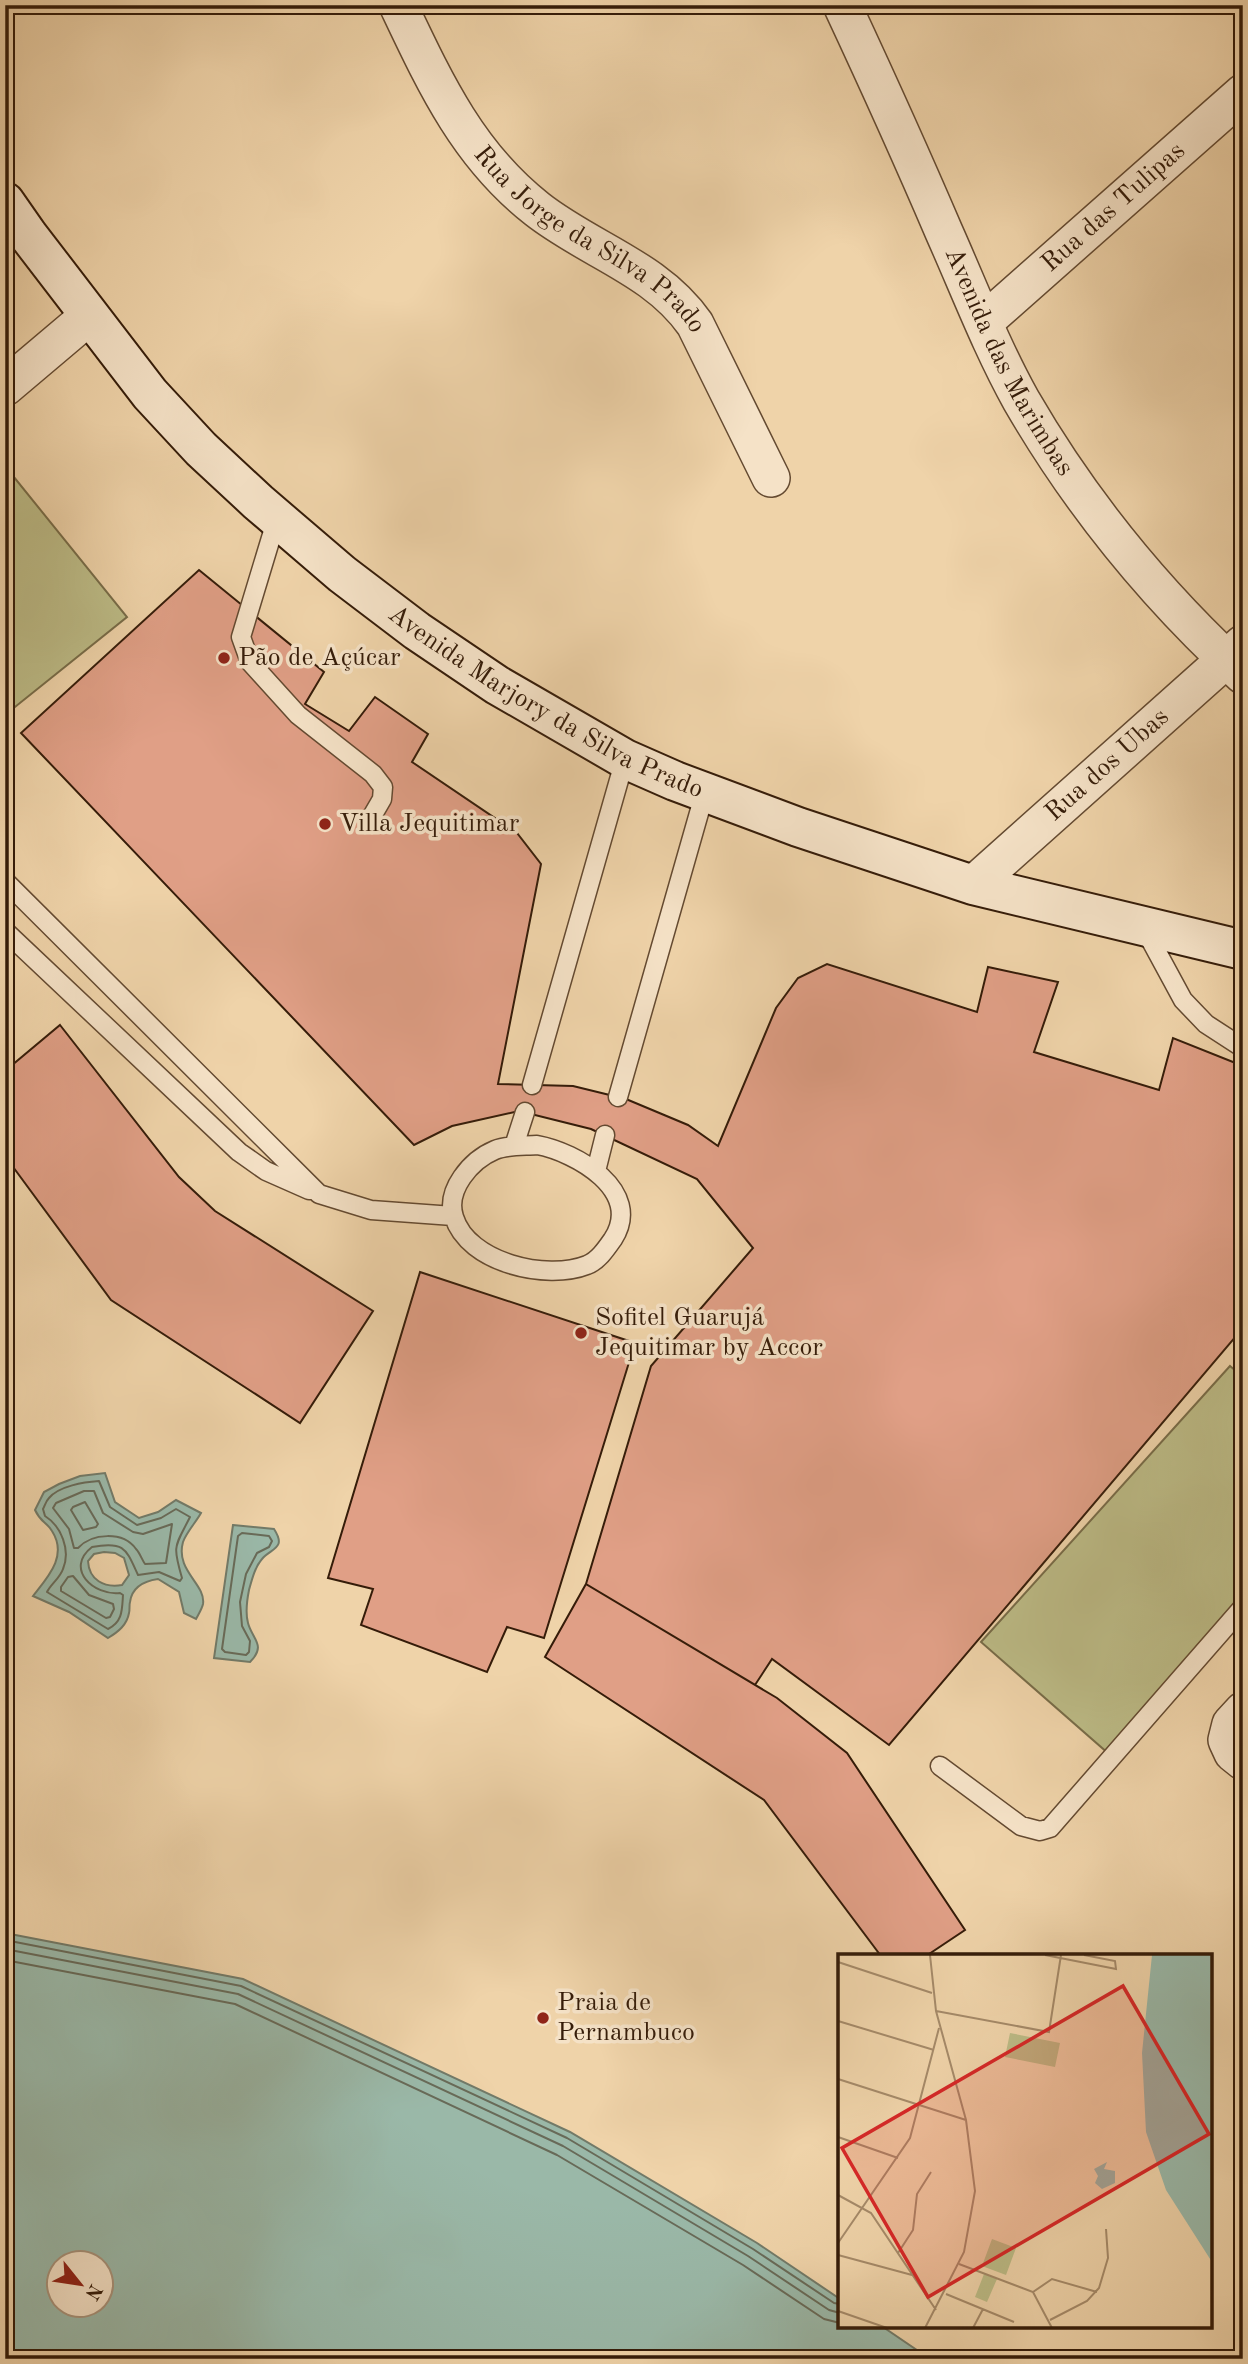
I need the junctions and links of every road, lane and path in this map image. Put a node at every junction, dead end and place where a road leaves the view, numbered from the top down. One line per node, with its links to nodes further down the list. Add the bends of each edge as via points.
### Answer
1 (398, 5): 8 (street, Rua Jorge da Silva Prado, via 432,77 475,149 506,182 538,210 659,285 686,311)
2 (842, 5): 6 (street, Avenida das Marimbas)
3 (1243, 93): 6 (street, Rua das Tulipas)
4 (5, 202): 5 (main road, Avenida Marjory da Silva Prado)
5 (89, 316): 7 (street); 9 (main road, Avenida Marjory da Silva Prado, via 201,449)
6 (984, 322): 10 (street, Avenida das Marimbas, via 1020,398 1063,469 1150,579)
7 (5, 387)
8 (771, 478)
9 (277, 518): 11 (main road, Avenida Marjory da Silva Prado, via 417,631 497,685); 13 (lane, via 241,637 244,650 298,715 383,787)
10 (1237, 660): 15 (street, Rua dos Ubas)
11 (625, 759): 12 (main road, Avenida Marjory da Silva Prado); 20 (lane)
12 (705, 792): 15 (main road, Avenida Marjory da Silva Prado); 21 (lane)
13 (371, 818)
14 (5, 881): 26 (lane)
15 (973, 885): 16 (main road, Avenida Marjory da Silva Prado)
16 (1143, 925): 18 (main road, Avenida Marjory da Silva Prado); 19 (lane, via 1183,1000 1206,1024)
17 (5, 931): 26 (lane, via 239,1152 266,1171)
18 (1243, 950)
19 (1243, 1048)
20 (532, 1085)
21 (618, 1097)
22 (525, 1112): 24 (lane)
23 (605, 1135): 25 (lane)
24 (514, 1146): 25 (lane, via 553,1148); 27 (lane, via 496,1149 465,1172 455,1191)
25 (596, 1171): 27 (lane, via 612,1188 620,1210 617,1233 590,1265 563,1272 522,1268 480,1248 465,1236)
26 (319, 1194): 27 (lane, via 371,1210)
27 (453, 1216)
28 (1243, 1607): 31 (lane, via 1050,1828 1040,1831 1021,1826)
29 (1243, 1711): 30 (street, via 1228,1732)
30 (1235, 1753)
31 (940, 1766)

